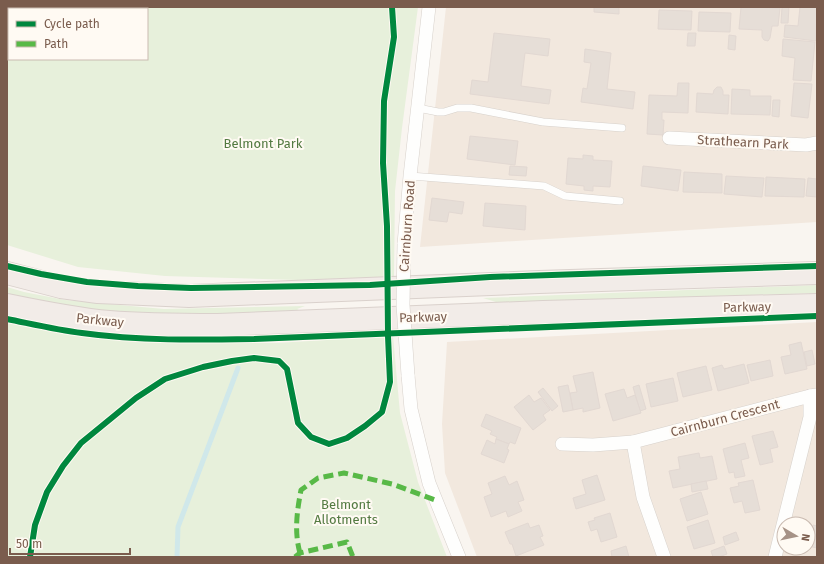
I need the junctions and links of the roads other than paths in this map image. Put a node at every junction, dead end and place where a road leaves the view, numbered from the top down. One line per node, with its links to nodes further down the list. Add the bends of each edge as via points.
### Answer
1 (429, 7): 2 (street, Cairnburn Road)
2 (418, 108): 3 (lane, via 438,112 471,108 543,122); 6 (street, Cairnburn Road)
3 (622, 128)
4 (669, 138): 5 (street, Strathearn Park, via 806,145)
5 (817, 143)
6 (410, 176): 7 (lane, via 544,186 565,196); 15 (street, Cairnburn Road, bridge, via 404,244 403,305 411,409 429,483)
7 (620, 201)
8 (7, 273): 9 (highway, via 61,287 98,292 189,296)
9 (817, 273)
10 (7, 305): 11 (highway, Parkway, via 48,314 108,322 218,325 543,312)
11 (817, 305)
12 (814, 395): 13 (street, Cairnburn Crescent); 17 (street)
13 (633, 442): 14 (street, Cairnburn Crescent); 16 (street, via 643,497)
14 (562, 444)
15 (459, 557)
16 (664, 557)
17 (775, 557)

